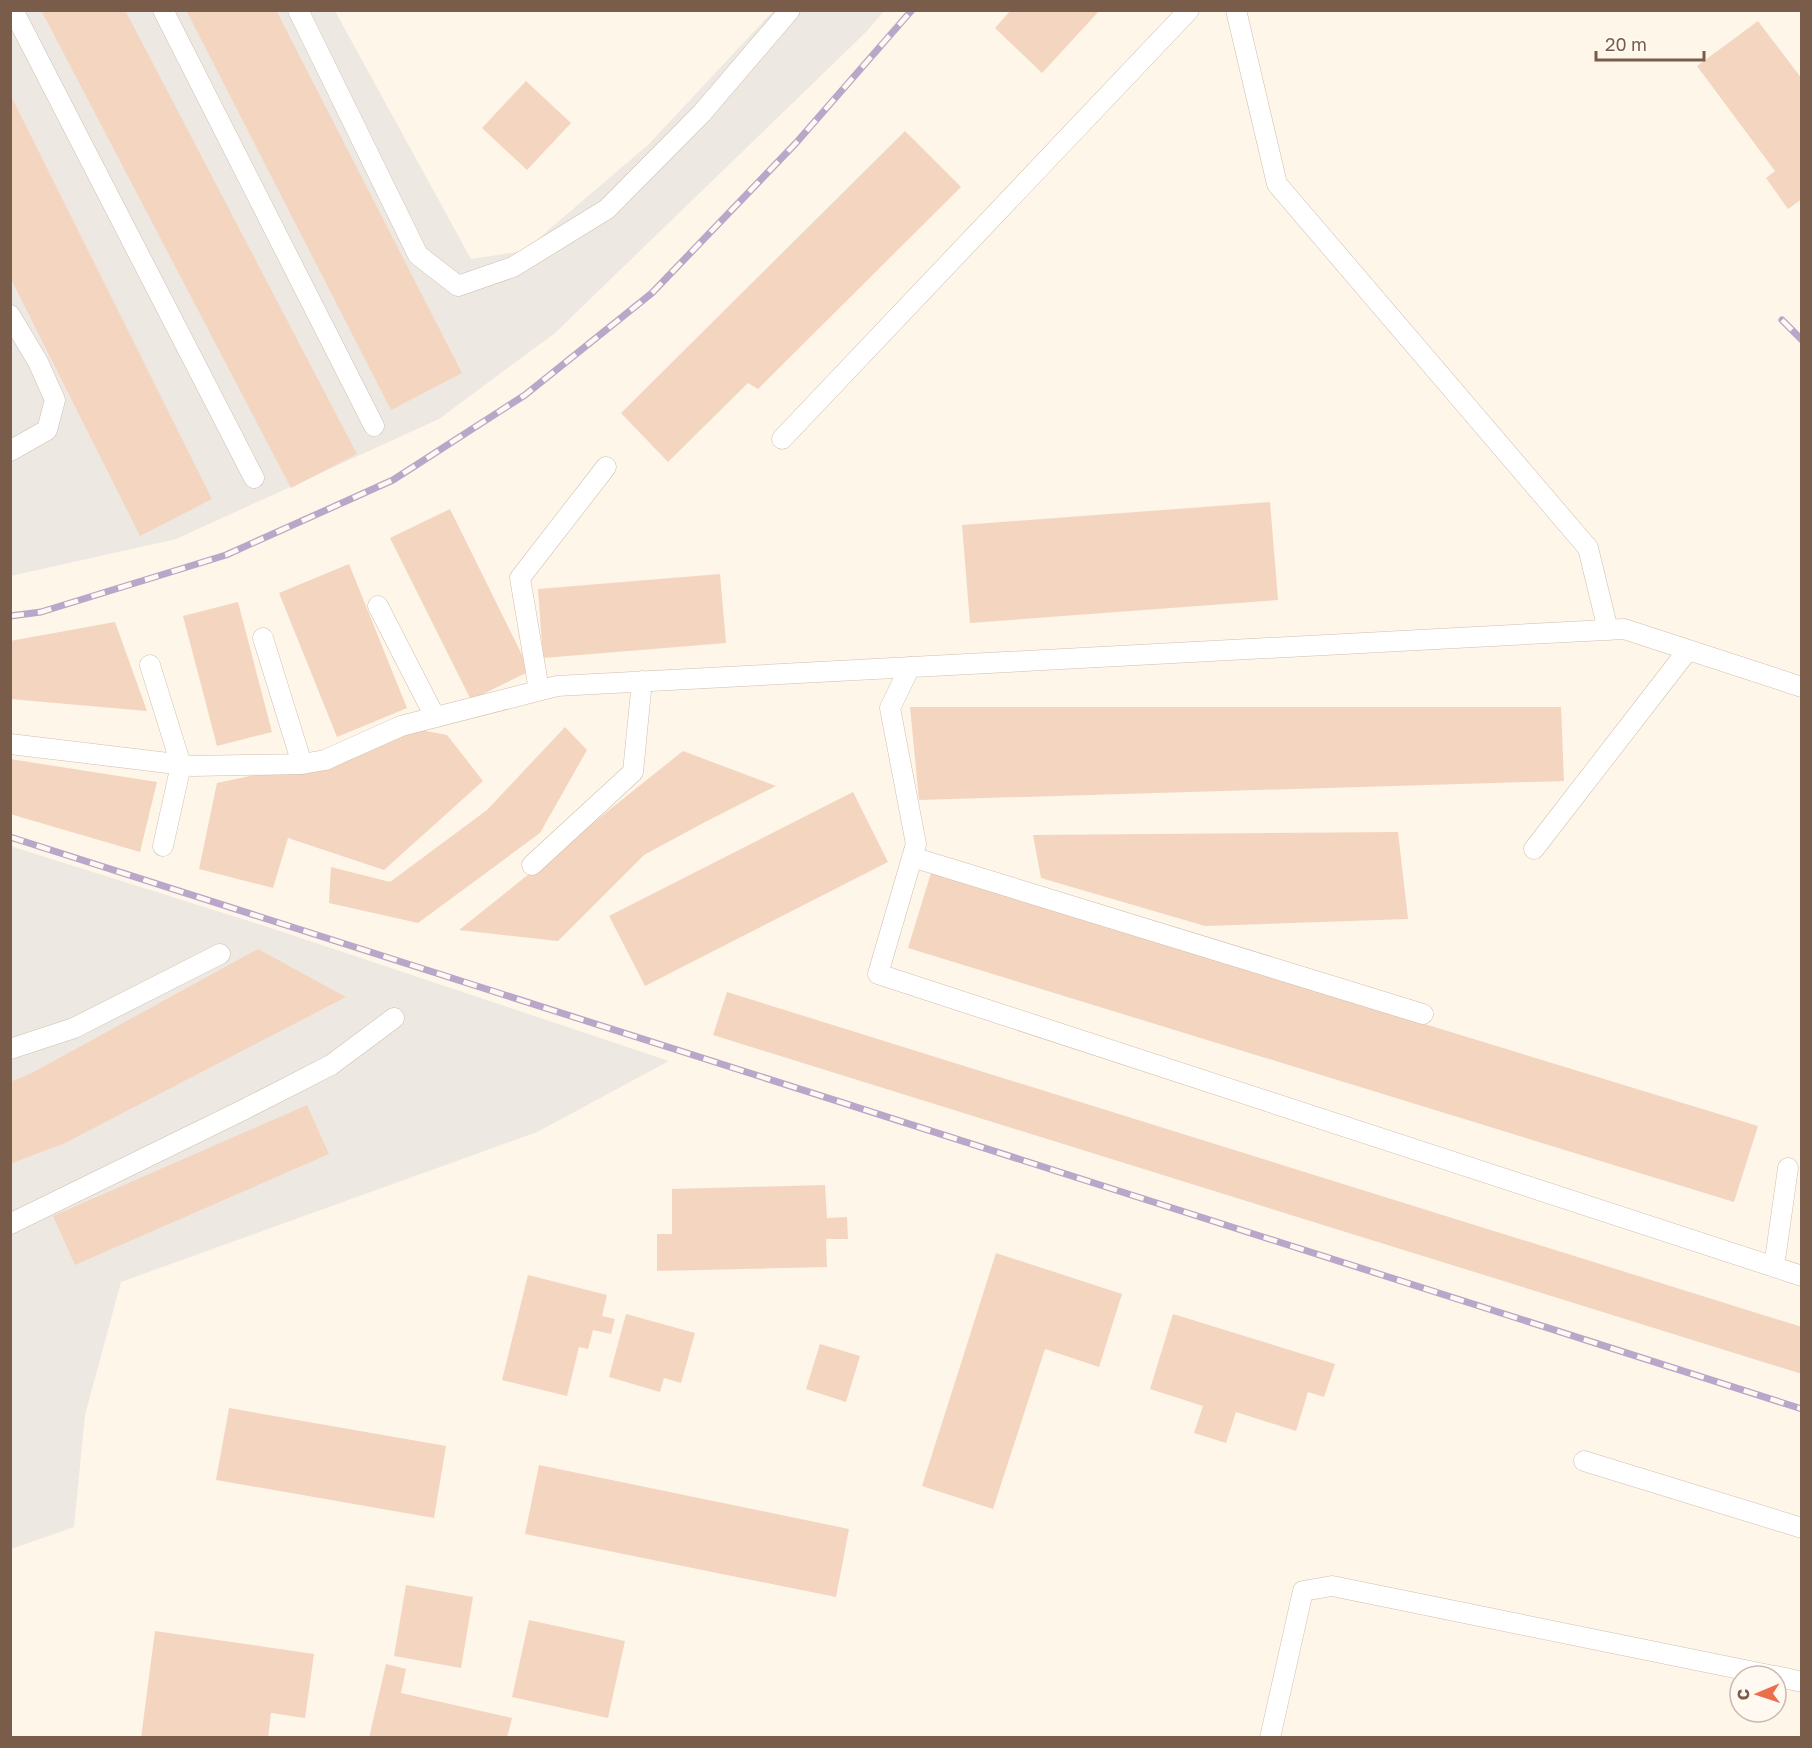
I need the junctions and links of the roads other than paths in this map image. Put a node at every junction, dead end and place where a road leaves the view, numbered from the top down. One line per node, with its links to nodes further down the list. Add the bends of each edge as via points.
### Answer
1 (13, 10): 12 (lane)
2 (164, 10): 8 (lane)
3 (298, 10): 4 (lane, via 418,255 458,286 513,267 607,209 702,113)
4 (790, 10)
5 (1189, 10): 9 (lane)
6 (1236, 10): 14 (lane, via 1277,184 1588,548)
7 (10, 315): 10 (lane, via 55,400 47,430)
8 (374, 426)
9 (782, 439)
10 (10, 451)
11 (606, 467): 21 (lane, via 520,578)
12 (254, 478)
13 (378, 606): 22 (lane)
14 (1608, 630): 16 (lane, via 1624,629); 18 (lane)
15 (263, 638): 24 (lane)
16 (1688, 650): 20 (lane); 27 (lane)
17 (150, 665): 25 (lane)
18 (910, 667): 19 (lane); 28 (lane, via 890,708 916,844)
19 (642, 681): 21 (lane); 29 (lane, via 633,772)
20 (1802, 687)
21 (539, 690): 22 (lane)
22 (435, 717): 24 (lane, via 401,726 325,760)
23 (10, 744): 25 (lane)
24 (302, 764): 25 (lane)
25 (181, 765): 26 (lane)
26 (163, 846)
27 (1534, 849)
28 (912, 857): 31 (lane); 36 (lane, via 878,974)
29 (532, 865)
30 (220, 954): 33 (lane, via 74,1028)
31 (1423, 1014)
32 (394, 1018): 35 (lane, via 331,1065)
33 (10, 1049)
34 (1788, 1168): 36 (lane)
35 (10, 1224)
36 (1774, 1267): 37 (lane)
37 (1802, 1276)
38 (1584, 1461): 39 (lane)
39 (1802, 1528)
40 (1728, 1666): 41 (lane, via 1332,1586 1303,1591)
41 (1270, 1737)

